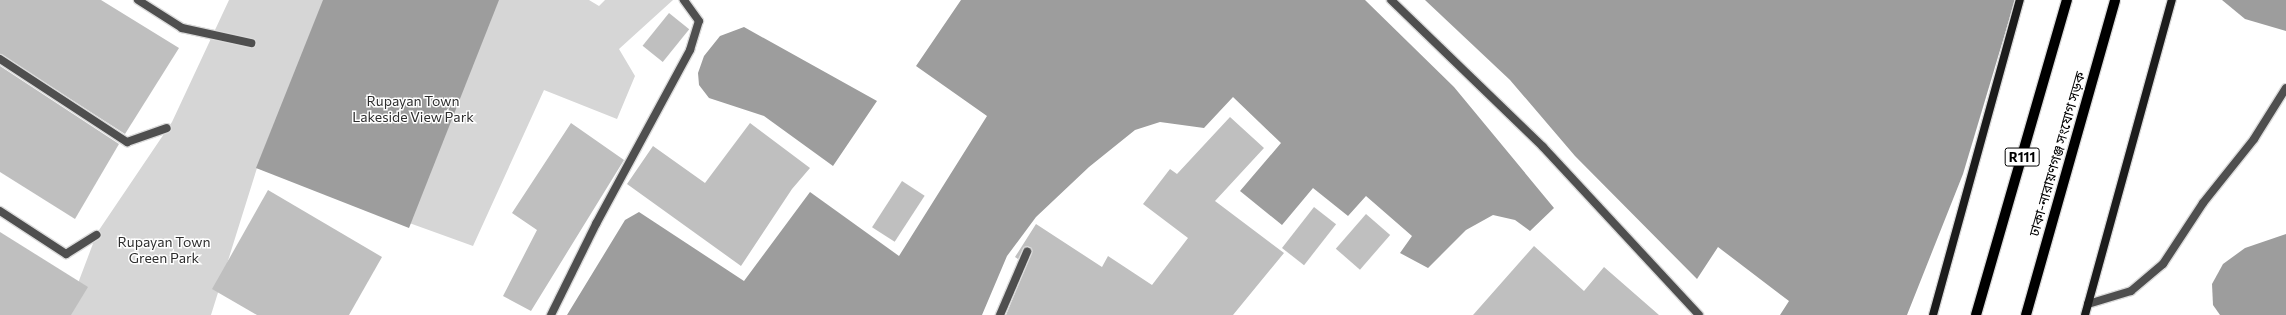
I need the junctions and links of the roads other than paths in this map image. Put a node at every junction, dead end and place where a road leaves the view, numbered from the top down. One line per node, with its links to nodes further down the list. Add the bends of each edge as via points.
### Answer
1 (138, 0): 8 (street, via 182,28)
2 (684, 0): 16 (street, via 699,21 690,50 596,224)
3 (1391, 0): 18 (street, via 1543,146)
4 (2020, 0): 19 (street)
5 (2068, 0): 20 (main road, R111)
6 (2115, 0): 21 (main road, ঢাকা-নারায়ণগঞ্জ সংযোগ সড়ক)
7 (2172, 0): 15 (street)
8 (251, 43)
9 (0, 59): 11 (street, via 126,142)
10 (2286, 88): 15 (street, via 2254,139 2203,203 2163,264 2131,291)
11 (167, 128)
12 (0, 210): 13 (street, via 66,254)
13 (97, 235)
14 (1027, 252): 17 (street)
15 (2088, 304): 22 (street)
16 (551, 315)
17 (1000, 315)
18 (1699, 315)
19 (1933, 315)
20 (1976, 315)
21 (2026, 315)
22 (2085, 315)

